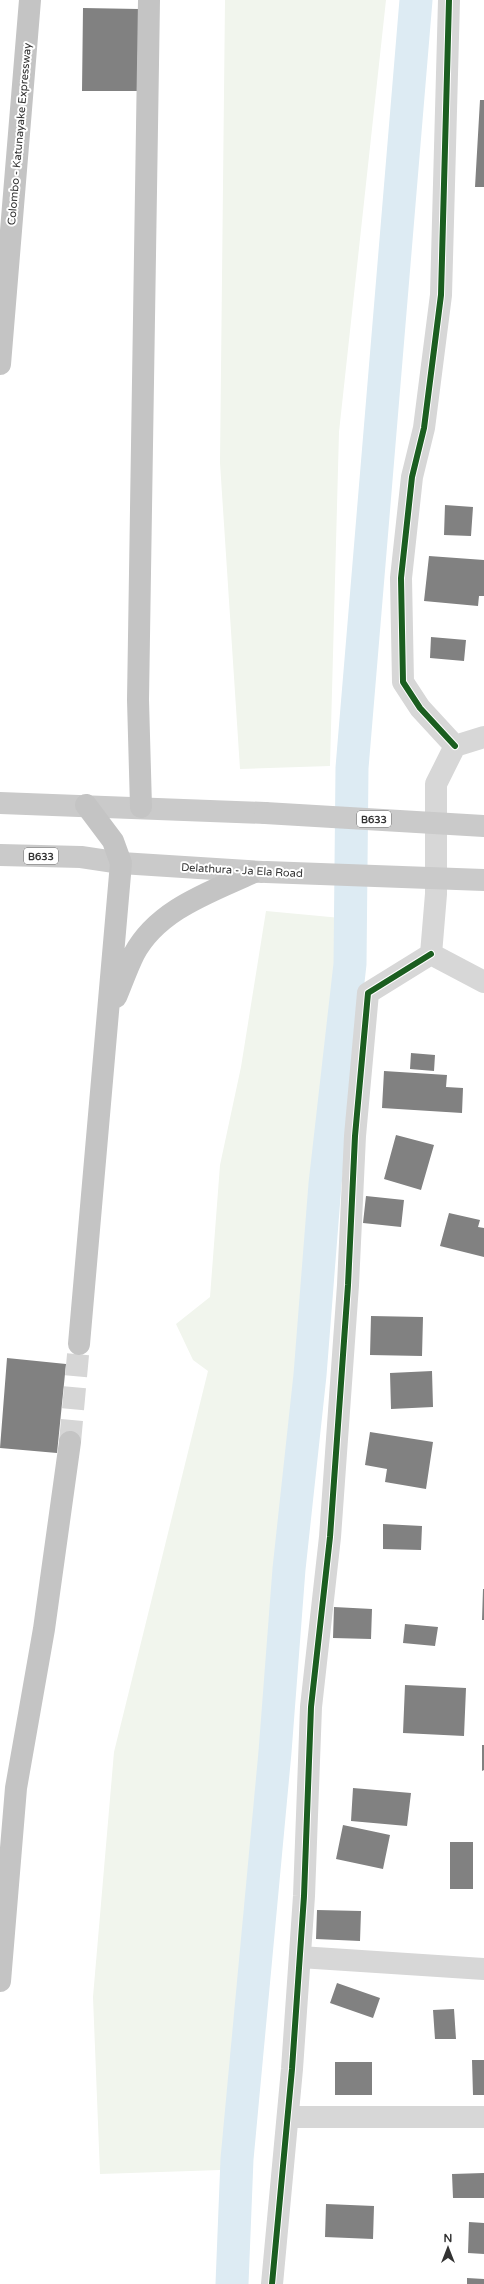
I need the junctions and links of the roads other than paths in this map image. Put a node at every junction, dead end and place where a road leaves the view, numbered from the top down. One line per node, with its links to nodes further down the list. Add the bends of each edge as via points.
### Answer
1 (30, 0): 4 (highway, Colombo - Katunayake Expressway)
2 (149, 0): 9 (highway, via 138,700)
3 (449, 0): 6 (street, via 441,295 424,428 412,477 401,578 403,682 420,708)
4 (0, 364)
5 (484, 737): 6 (street)
6 (455, 746): 15 (street, via 436,784 436,894)
7 (0, 803): 8 (main road, B633)
8 (80, 805): 9 (main road, B633); 12 (highway, via 113,840)
9 (141, 807): 10 (main road, B633, bridge)
10 (484, 826)
11 (0, 855): 12 (main road, Delathura - Ja Ela Road / B633, via 81,857)
12 (121, 863): 13 (main road, Delathura - Ja Ela Road / B633); 17 (highway)
13 (260, 872): 14 (main road, Delathura - Ja Ela Road / B633, bridge); 17 (highway, via 191,902 167,916 148,934 135,953)
14 (484, 880)
15 (431, 954): 16 (street); 20 (street, via 368,993 355,1136 348,1285 330,1537 311,1707)
16 (484, 982)
17 (108, 1013): 18 (highway)
18 (79, 1344)
19 (70, 1442): 22 (highway, via 44,1629 16,1788)
20 (300, 1957): 21 (street); 23 (street)
21 (484, 1969)
22 (0, 1981)
23 (288, 2117): 24 (street); 25 (street)
24 (484, 2117)
25 (272, 2284)

